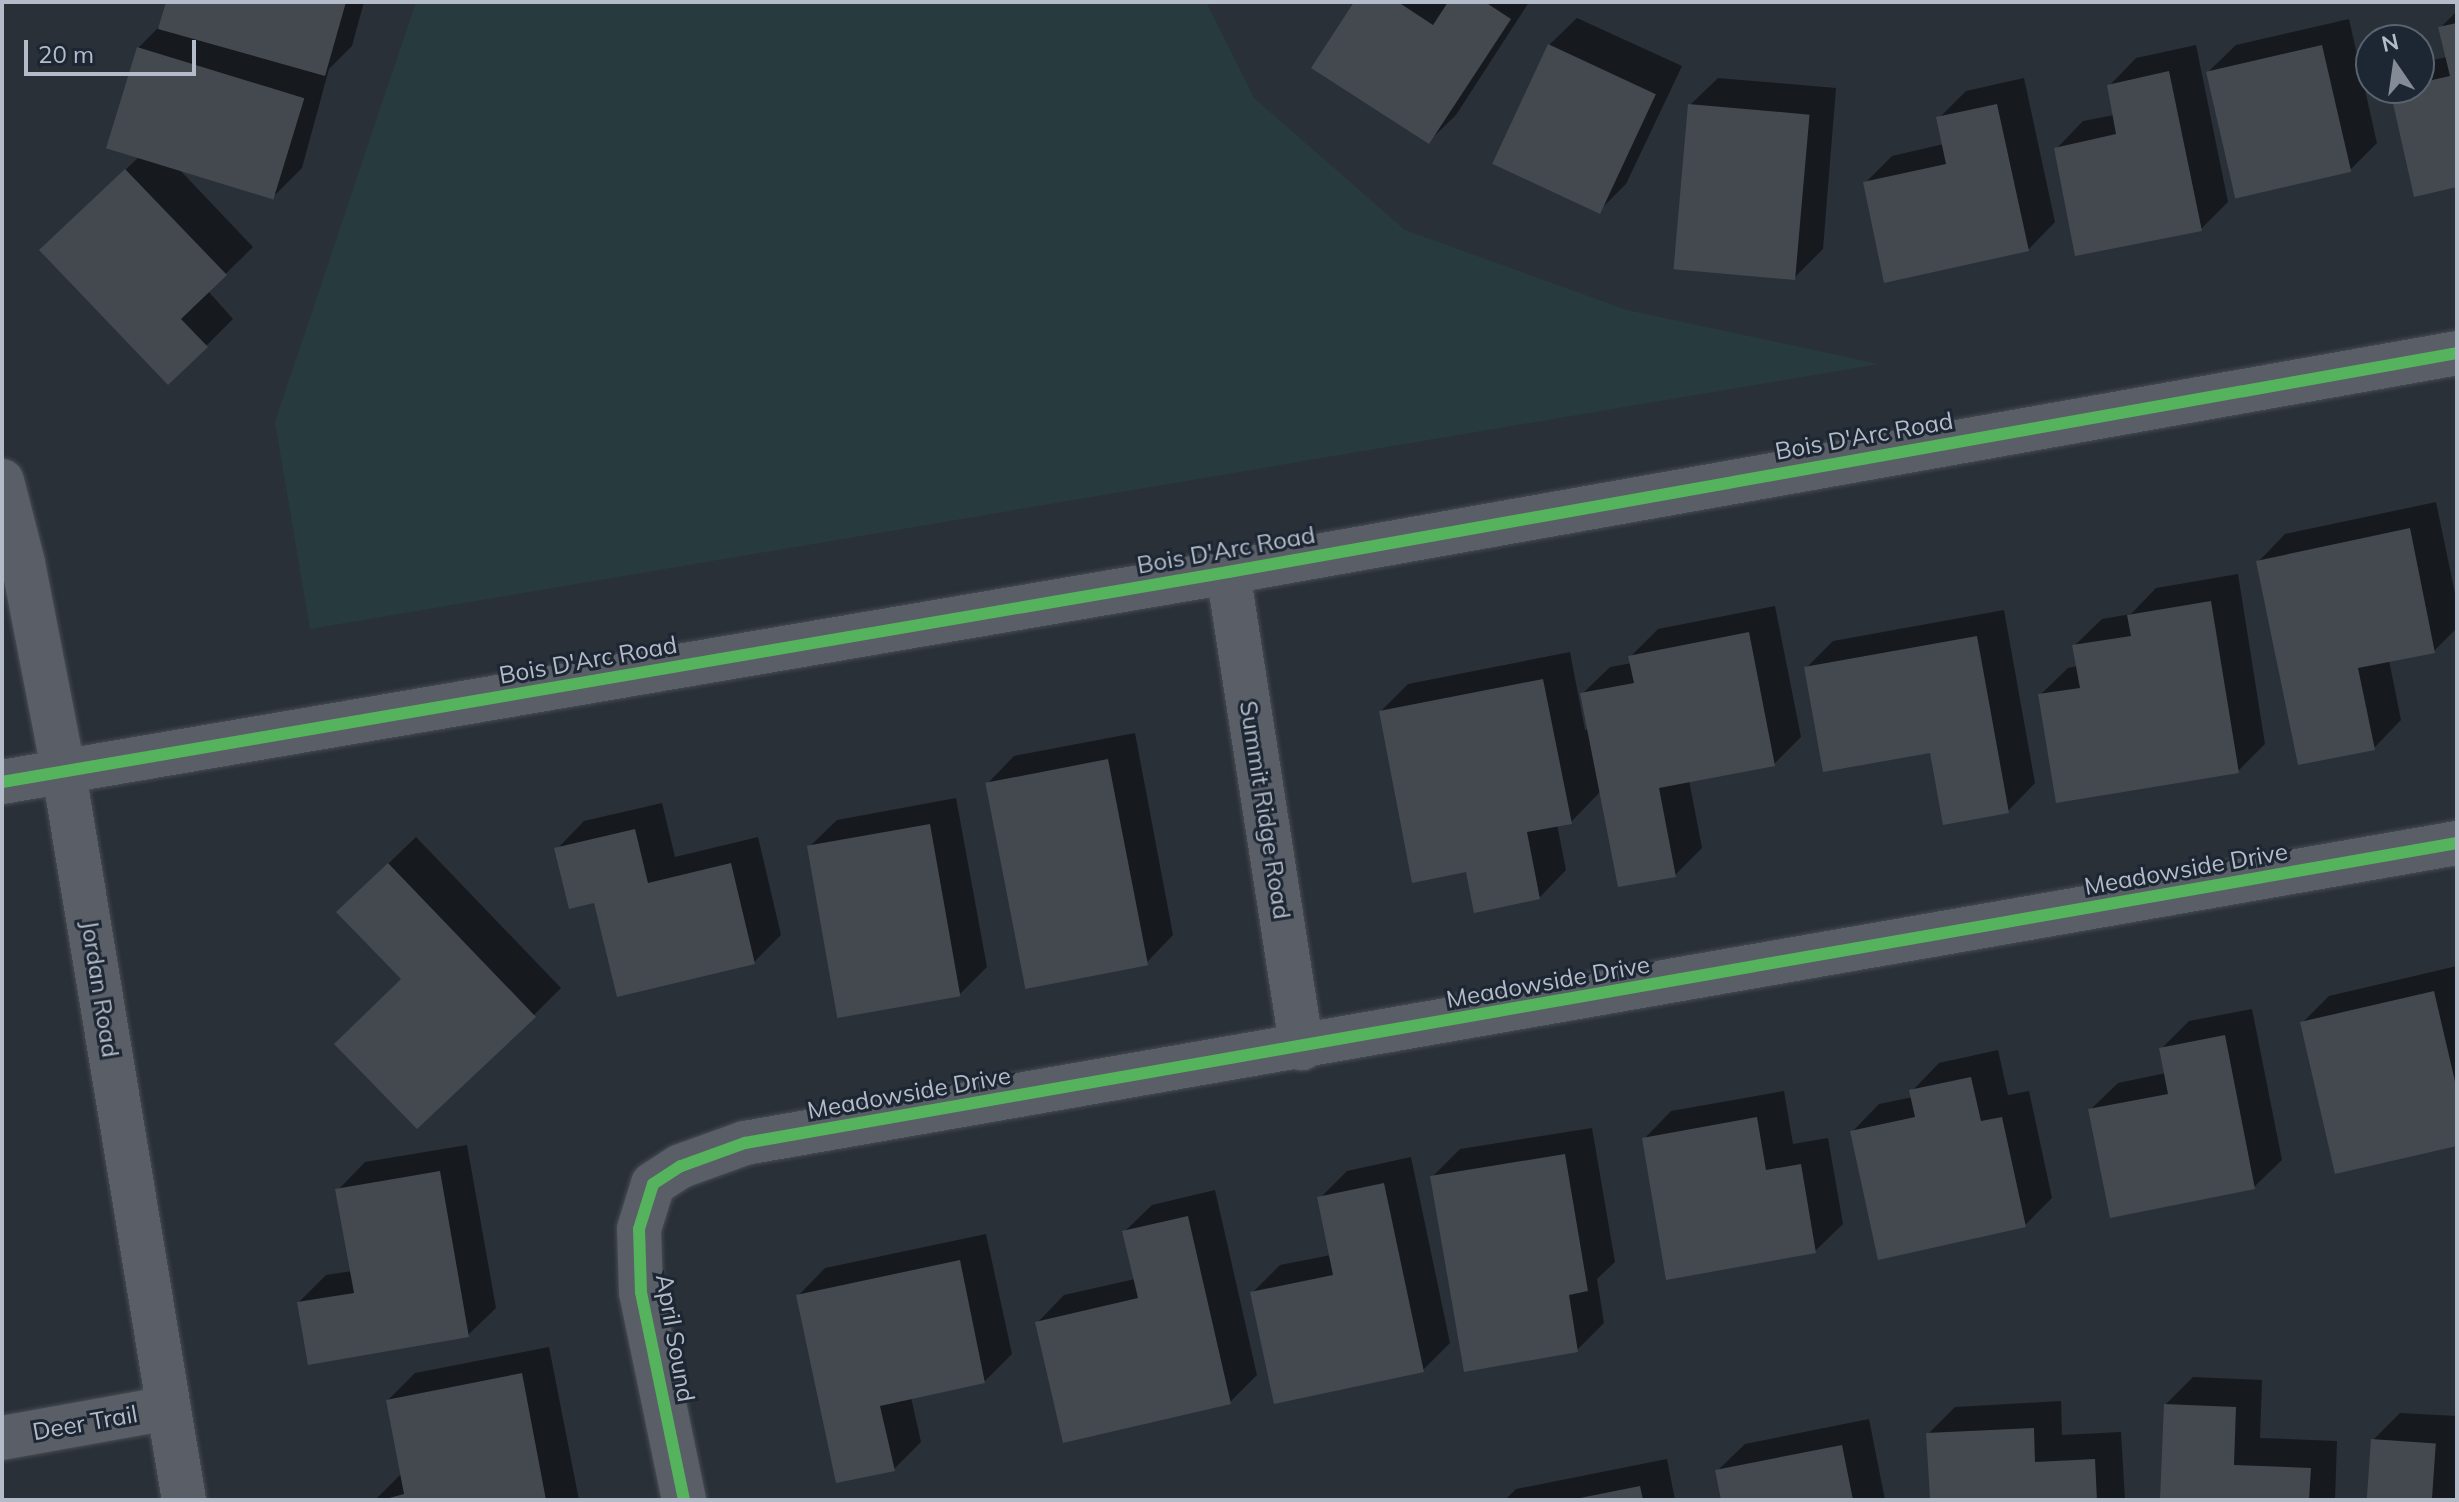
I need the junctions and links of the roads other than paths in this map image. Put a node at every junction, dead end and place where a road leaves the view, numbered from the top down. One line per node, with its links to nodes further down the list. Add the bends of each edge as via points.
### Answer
1 (2457, 353): 3 (street, Bois D'Arc Road)
2 (2, 481): 4 (street, Jordan Road)
3 (1228, 572): 4 (street, Bois D'Arc Road); 7 (street, Summit Ridge Road)
4 (64, 773): 5 (street, Bois D'Arc Road); 9 (street, Jordan Road)
5 (2, 782)
6 (2457, 843): 7 (street, Meadowside Drive)
7 (1302, 1048): 8 (street, Meadowside Drive, via 745,1143 681,1166)
8 (653, 1184): 12 (street, April Sound, via 639,1229 641,1292)
9 (168, 1408): 10 (street, Deer Trail); 11 (street, Jordan Road)
10 (2, 1438)
11 (184, 1500)
12 (684, 1500)

